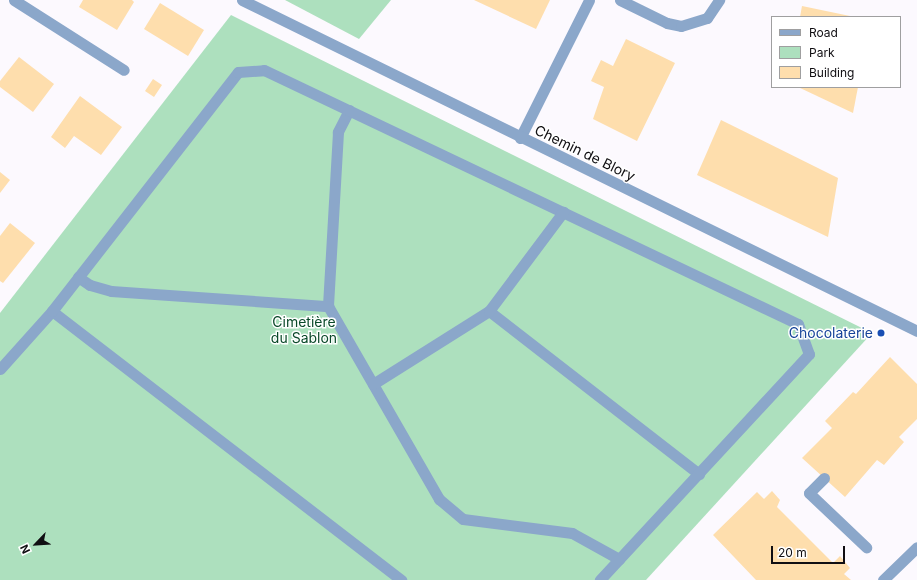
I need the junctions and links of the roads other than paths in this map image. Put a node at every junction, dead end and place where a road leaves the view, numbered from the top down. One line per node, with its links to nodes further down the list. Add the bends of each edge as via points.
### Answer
1 (14, 0): 6 (street)
2 (242, 0): 8 (street, Chemin de Blory)
3 (589, 0): 8 (street)
4 (620, 0): 5 (street, via 667,23 682,26 707,18)
5 (719, 0)
6 (124, 70)
7 (349, 110): 9 (street); 10 (street, via 264,70 238,72); 11 (street, via 338,132)
8 (520, 138): 14 (street, Chemin de Blory)
9 (563, 212): 13 (street); 17 (street, via 798,324 809,354)
10 (78, 277): 11 (street, via 90,285 111,291); 12 (street)
11 (328, 306): 16 (street)
12 (52, 311): 15 (street); 22 (street)
13 (489, 312): 16 (street); 17 (street)
14 (917, 330)
15 (0, 369)
16 (372, 384): 21 (street, via 439,499 452,512 463,519 572,534)
17 (699, 474): 21 (street)
18 (824, 478): 19 (street, via 810,494)
19 (866, 547)
20 (917, 547): 24 (street)
21 (619, 559): 23 (street)
22 (401, 580)
23 (600, 580)
24 (883, 580)

